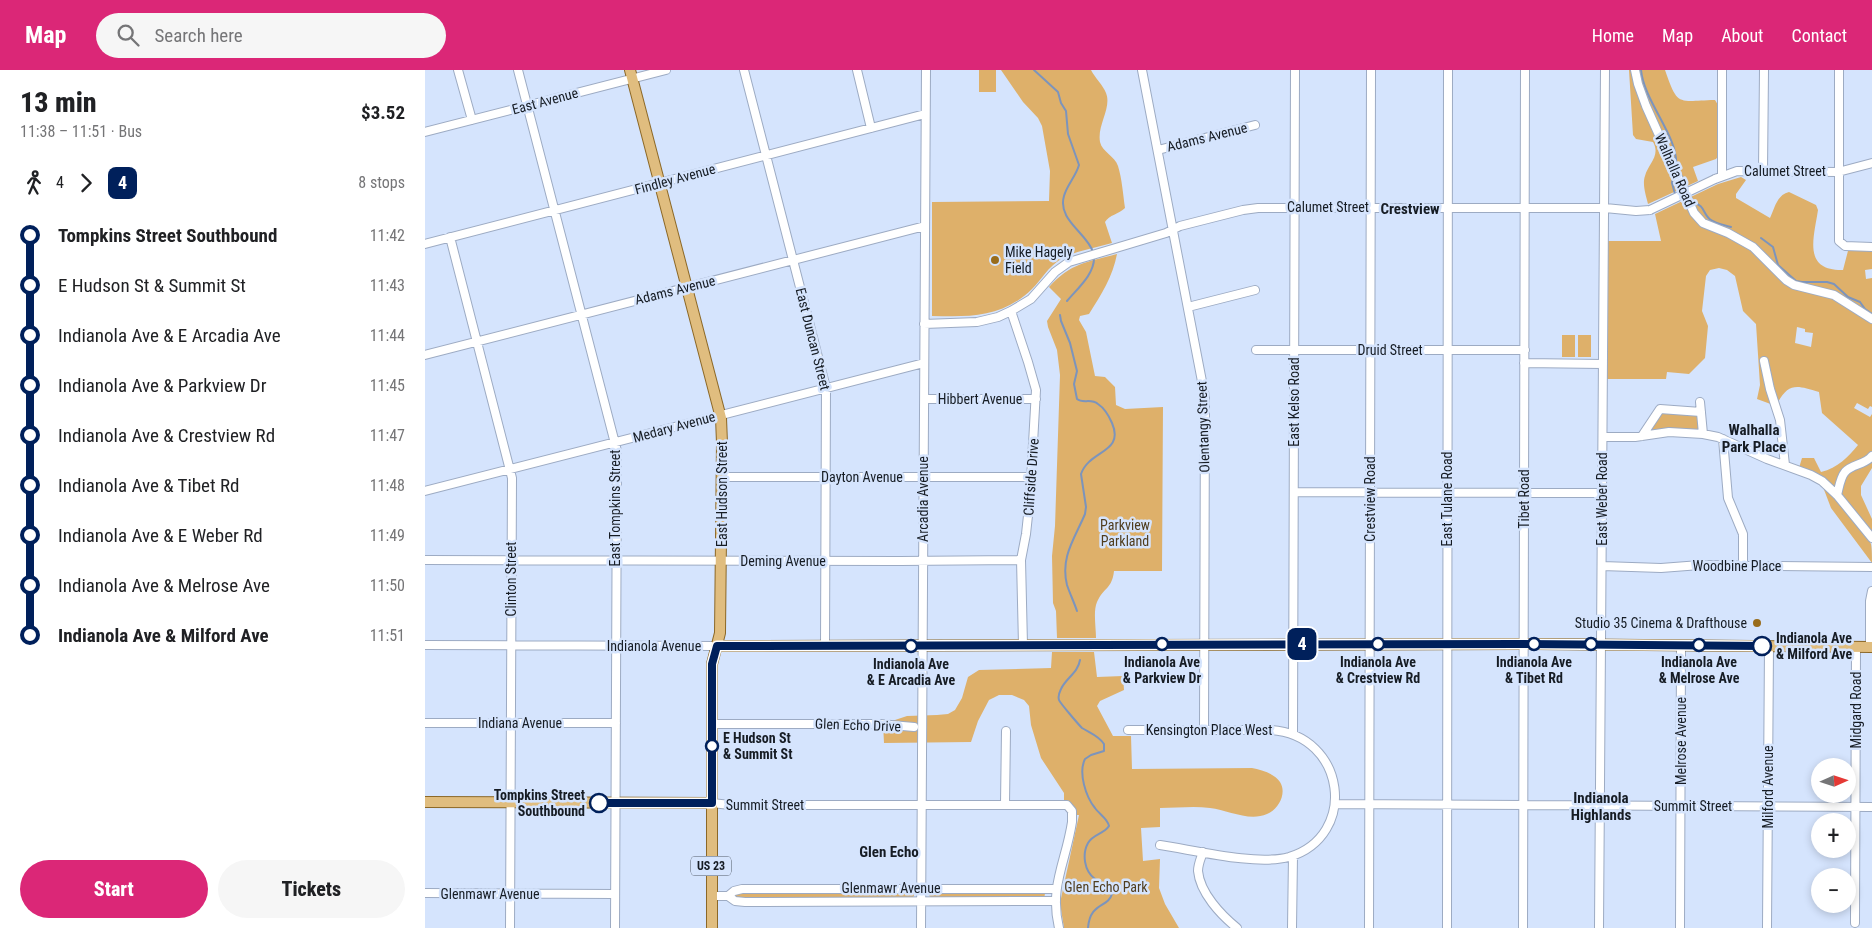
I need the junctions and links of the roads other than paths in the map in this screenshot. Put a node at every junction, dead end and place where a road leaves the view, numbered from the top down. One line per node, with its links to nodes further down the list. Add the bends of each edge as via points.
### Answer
1 (458, 70): 20 (street)
2 (518, 70): 18 (street, East Tompkins Street)
3 (666, 70): 17 (street, East Avenue)
4 (744, 70): 25 (street, East Duncan Street)
5 (857, 70): 22 (street)
6 (925, 70): 19 (street, Arcadia Avenue)
7 (1142, 70): 24 (street, Olentangy Street)
8 (1295, 70): 33 (street, East Kelso Road)
9 (1371, 70): 31 (street, Crestview Road)
10 (1448, 70): 32 (street, East Tulane Road)
11 (1525, 70): 34 (street, Tibet Road)
12 (1605, 70): 35 (street, East Weber Road)
13 (1635, 70): 48 (street, Walhalla Road, via 1637,84 1694,213 1703,222 1753,247 1794,285 1834,295)
14 (1722, 70): 29 (street)
15 (1764, 70): 27 (street)
16 (1839, 70): 28 (street)
17 (631, 74): 18 (street, East Avenue); 30 (main road, East Hudson Street)
18 (527, 106): 20 (street, East Avenue); 36 (street, East Tompkins Street)
19 (925, 114): 22 (street, Findley Avenue); 37 (street, Arcadia Avenue)
20 (472, 120): 23 (street, East Avenue)
21 (1255, 125): 24 (street, Adams Avenue)
22 (871, 128): 25 (street, Findley Avenue)
23 (425, 132)
24 (1158, 150): 38 (street, Olentangy Street)
25 (766, 155): 30 (street, Findley Avenue); 42 (street, East Duncan Street)
26 (1872, 163): 28 (street, Calumet Street)
27 (1763, 171): 28 (street, Calumet Street); 29 (street, Calumet Street, via 1737,172)
28 (1838, 172): 41 (street, via 1838,238 1841,244 1849,247)
29 (1718, 178): 35 (street, Calumet Street, bridge, via 1650,210)
30 (660, 183): 36 (street, Findley Avenue); 43 (main road, East Hudson Street)
31 (1371, 207): 32 (street, Calumet Street); 33 (street, Calumet Street); 53 (street, Crestview Road)
32 (1448, 207): 34 (street, Calumet Street); 54 (street, East Tulane Road)
33 (1295, 208): 38 (street, Calumet Street, via 1243,210); 52 (street, East Kelso Road)
34 (1525, 208): 35 (street, Calumet Street); 55 (street, Tibet Road)
35 (1605, 208): 60 (street, East Weber Road)
36 (554, 210): 39 (street, Findley Avenue); 47 (street, East Tompkins Street)
37 (925, 226): 42 (street, Adams Avenue); 49 (street, Arcadia Avenue)
38 (1173, 230): 45 (street, Olentangy Street); 46 (street, Calumet Street, via 1082,257 1061,267 1031,299)
39 (450, 237): 40 (street, Findley Avenue); 50 (street, Clinton Street)
40 (425, 244)
41 (1872, 247)
42 (793, 260): 43 (street, Adams Avenue); 61 (street, East Duncan Street)
43 (687, 287): 47 (street, Adams Avenue); 66 (main road, East Hudson Street)
44 (1255, 290): 45 (street)
45 (1188, 307): 106 (street, Olentangy Street, via 1205,409)
46 (1011, 312): 49 (street, Calumet Street, via 977,322); 63 (street, Cliffside Drive, via 1034,380)
47 (581, 314): 50 (street, Adams Avenue); 71 (street, East Tompkins Street)
48 (1872, 319)
49 (924, 324): 58 (street, Arcadia Avenue)
50 (477, 341): 56 (street, Adams Avenue); 74 (street, Clinton Street)
51 (1256, 350): 52 (street, Druid Street)
52 (1294, 350): 53 (street, Druid Street); 80 (street, East Kelso Road)
53 (1371, 350): 54 (street, Druid Street); 81 (street, Crestview Road)
54 (1448, 350): 55 (street, Druid Street); 82 (street, East Tulane Road)
55 (1525, 350): 59 (street, Tibet Road)
56 (425, 355)
57 (1764, 361): 73 (street, via 1780,420)
58 (924, 363): 61 (street, Medary Avenue); 62 (street, Arcadia Avenue)
59 (1525, 364): 60 (street); 83 (street, Tibet Road)
60 (1603, 364): 69 (street, East Weber Road)
61 (826, 388): 66 (street, Medary Avenue); 76 (street, East Duncan Street)
62 (924, 400): 63 (street, Hibbert Avenue); 77 (street, Arcadia Avenue)
63 (1036, 400): 78 (street, Cliffside Drive)
64 (1700, 402): 65 (street)
65 (1701, 412): 67 (street); 68 (street, via 1660,409)
66 (721, 415): 71 (street, Medary Avenue); 75 (main road, East Hudson Street)
67 (1703, 434): 68 (street, via 1669,432); 70 (street)
68 (1642, 436): 69 (street)
69 (1603, 437): 84 (street, East Weber Road)
70 (1723, 439): 73 (street); 95 (street, via 1728,498 1743,534)
71 (615, 442): 74 (street, Medary Avenue); 89 (street, East Tompkins Street)
72 (1872, 456): 85 (street, via 1844,473)
73 (1785, 466): 85 (street, via 1816,477)
74 (510, 469): 79 (street, Medary Avenue); 88 (street, Clinton Street)
75 (722, 477): 76 (street, Dayton Avenue); 92 (main road, East Hudson Street)
76 (826, 477): 77 (street, Dayton Avenue); 93 (street, East Duncan Street)
77 (923, 477): 78 (street, Dayton Avenue); 90 (street, Arcadia Avenue)
78 (1031, 477): 91 (street, Cliffside Drive)
79 (425, 492)
80 (1294, 492): 81 (street); 98 (street, East Kelso Road)
81 (1370, 492): 82 (street); 99 (street, Crestview Road)
82 (1447, 492): 83 (street); 100 (street, East Tulane Road)
83 (1524, 492): 84 (street); 101 (street, Tibet Road)
84 (1603, 493): 94 (street, East Weber Road)
85 (1837, 495): 86 (street)
86 (1872, 538)
87 (425, 560): 88 (street, Deming Avenue)
88 (511, 560): 89 (street, Deming Avenue); 104 (street, Clinton Street)
89 (616, 560): 92 (street, Deming Avenue); 108 (street, East Tompkins Street)
90 (923, 560): 91 (street, Deming Avenue); 93 (street, Deming Avenue); 111 (street, Arcadia Avenue)
91 (1021, 560): 105 (street, Cliffside Drive)
92 (721, 561): 93 (street, Deming Avenue); 109 (main road, East Hudson Street)
93 (825, 561): 110 (street, East Duncan Street)
94 (1602, 566): 95 (street, Woodbine Place); 102 (street, East Weber Road)
95 (1743, 566): 96 (street, Woodbine Place)
96 (1872, 567)
97 (1872, 591): 114 (street)
98 (1293, 644): 99 (main road, Indianola Avenue); 106 (main road, Indianola Avenue); 123 (street, East Kelso Road)
99 (1370, 644): 100 (main road, Indianola Avenue); 130 (street, Crestview Road)
100 (1447, 644): 101 (main road, Indianola Avenue); 131 (street, East Tulane Road)
101 (1524, 644): 102 (main road, Indianola Avenue); 133 (street, Tibet Road)
102 (1601, 644): 107 (main road, Indianola Avenue); 134 (street, East Weber Road)
103 (425, 645): 104 (street, Indianola Avenue)
104 (511, 645): 108 (street, Indianola Avenue); 116 (street, Clinton Street)
105 (1023, 645): 106 (main road, Indianola Avenue); 111 (main road, Indianola Avenue)
106 (1205, 645): 121 (street, Olentangy Street)
107 (1681, 645): 112 (main road, Indianola Avenue); 135 (street, Melrose Avenue)
108 (615, 646): 109 (street, Indianola Avenue); 117 (street, East Tompkins Street)
109 (717, 646): 110 (main road, Indianola Avenue); 118 (main road, East Hudson Street / US 23, via 712,664)
110 (825, 646): 111 (main road, Indianola Avenue)
111 (922, 646): 132 (street, Arcadia Avenue)
112 (1769, 646): 113 (main road, Indianola Avenue); 136 (street, Milford Avenue)
113 (1856, 647): 114 (main road, Indianola Avenue); 137 (street, Midgard Road)
114 (1871, 647)
115 (425, 723): 116 (street, Indiana Avenue)
116 (511, 723): 117 (street, Indiana Avenue); 125 (street, Clinton Street)
117 (616, 723): 126 (street, East Tompkins Street)
118 (712, 724): 119 (street, Glen Echo Drive); 127 (main road, East Hudson Street / US 23)
119 (914, 727)
120 (1128, 730): 121 (street, Kensington Place West)
121 (1204, 730): 123 (street, Kensington Place West, via 1271,730)
122 (1005, 731): 128 (street)
123 (1293, 734): 129 (street, Kensington Place West, via 1316,748 1329,767 1335,786)
124 (425, 802): 125 (main road, Summit Street)
125 (511, 802): 126 (main road, Summit Street); 145 (street, Clinton Street)
126 (615, 803): 127 (main road, Summit Street); 146 (street, East Tompkins Street)
127 (712, 803): 132 (street, Summit Street); 147 (main road, East Hudson Street / US 23)
128 (1005, 804): 132 (street, Summit Street); 143 (street, Summit Street, via 1064,805 1072,811 1071,831)
129 (1335, 804): 130 (street, Summit Street); 141 (street, via 1321,836)
130 (1370, 804): 131 (street, Summit Street); 159 (street, Crestview Road)
131 (1447, 804): 133 (street, Summit Street); 160 (street, East Tulane Road)
132 (921, 805): 142 (street, Arcadia Avenue)
133 (1523, 805): 134 (street, Summit Street); 161 (street, Tibet Road)
134 (1600, 805): 135 (street, Summit Street); 162 (street, East Weber Road)
135 (1681, 806): 136 (street, Summit Street); 163 (street, Melrose Avenue)
136 (1768, 806): 137 (street, Summit Street); 164 (street, Milford Avenue)
137 (1855, 807): 138 (street, Summit Street); 151 (street, Midgard Road)
138 (1872, 807)
139 (1160, 845): 140 (street)
140 (1203, 852): 141 (street, via 1263,860); 157 (street, via 1198,870 1204,889)
141 (1293, 856): 158 (street)
142 (921, 888): 143 (street, Glenmawr Avenue); 148 (street, Glenmawr Avenue, via 742,889); 149 (street, Arcadia Avenue)
143 (1055, 888): 150 (street)
144 (425, 893): 145 (street, Glenmawr Avenue)
145 (510, 894): 146 (street, Glenmawr Avenue); 152 (street, Clinton Street)
146 (615, 894): 153 (street, East Tompkins Street)
147 (712, 896): 148 (street, Glenmawr Avenue); 154 (main road, East Hudson Street / US 23)
148 (728, 896): 149 (street, Glenmawr Avenue, via 745,902)
149 (921, 901): 150 (street, Glenmawr Avenue); 155 (street, Arcadia Avenue)
150 (1055, 901): 156 (street)
151 (1855, 923)
152 (510, 928)
153 (615, 928)
154 (712, 928)
155 (921, 928)
156 (1059, 928)
157 (1237, 928)
158 (1292, 928)
159 (1369, 928)
160 (1447, 928)
161 (1523, 928)
162 (1599, 928)
163 (1680, 928)
164 (1767, 928)

